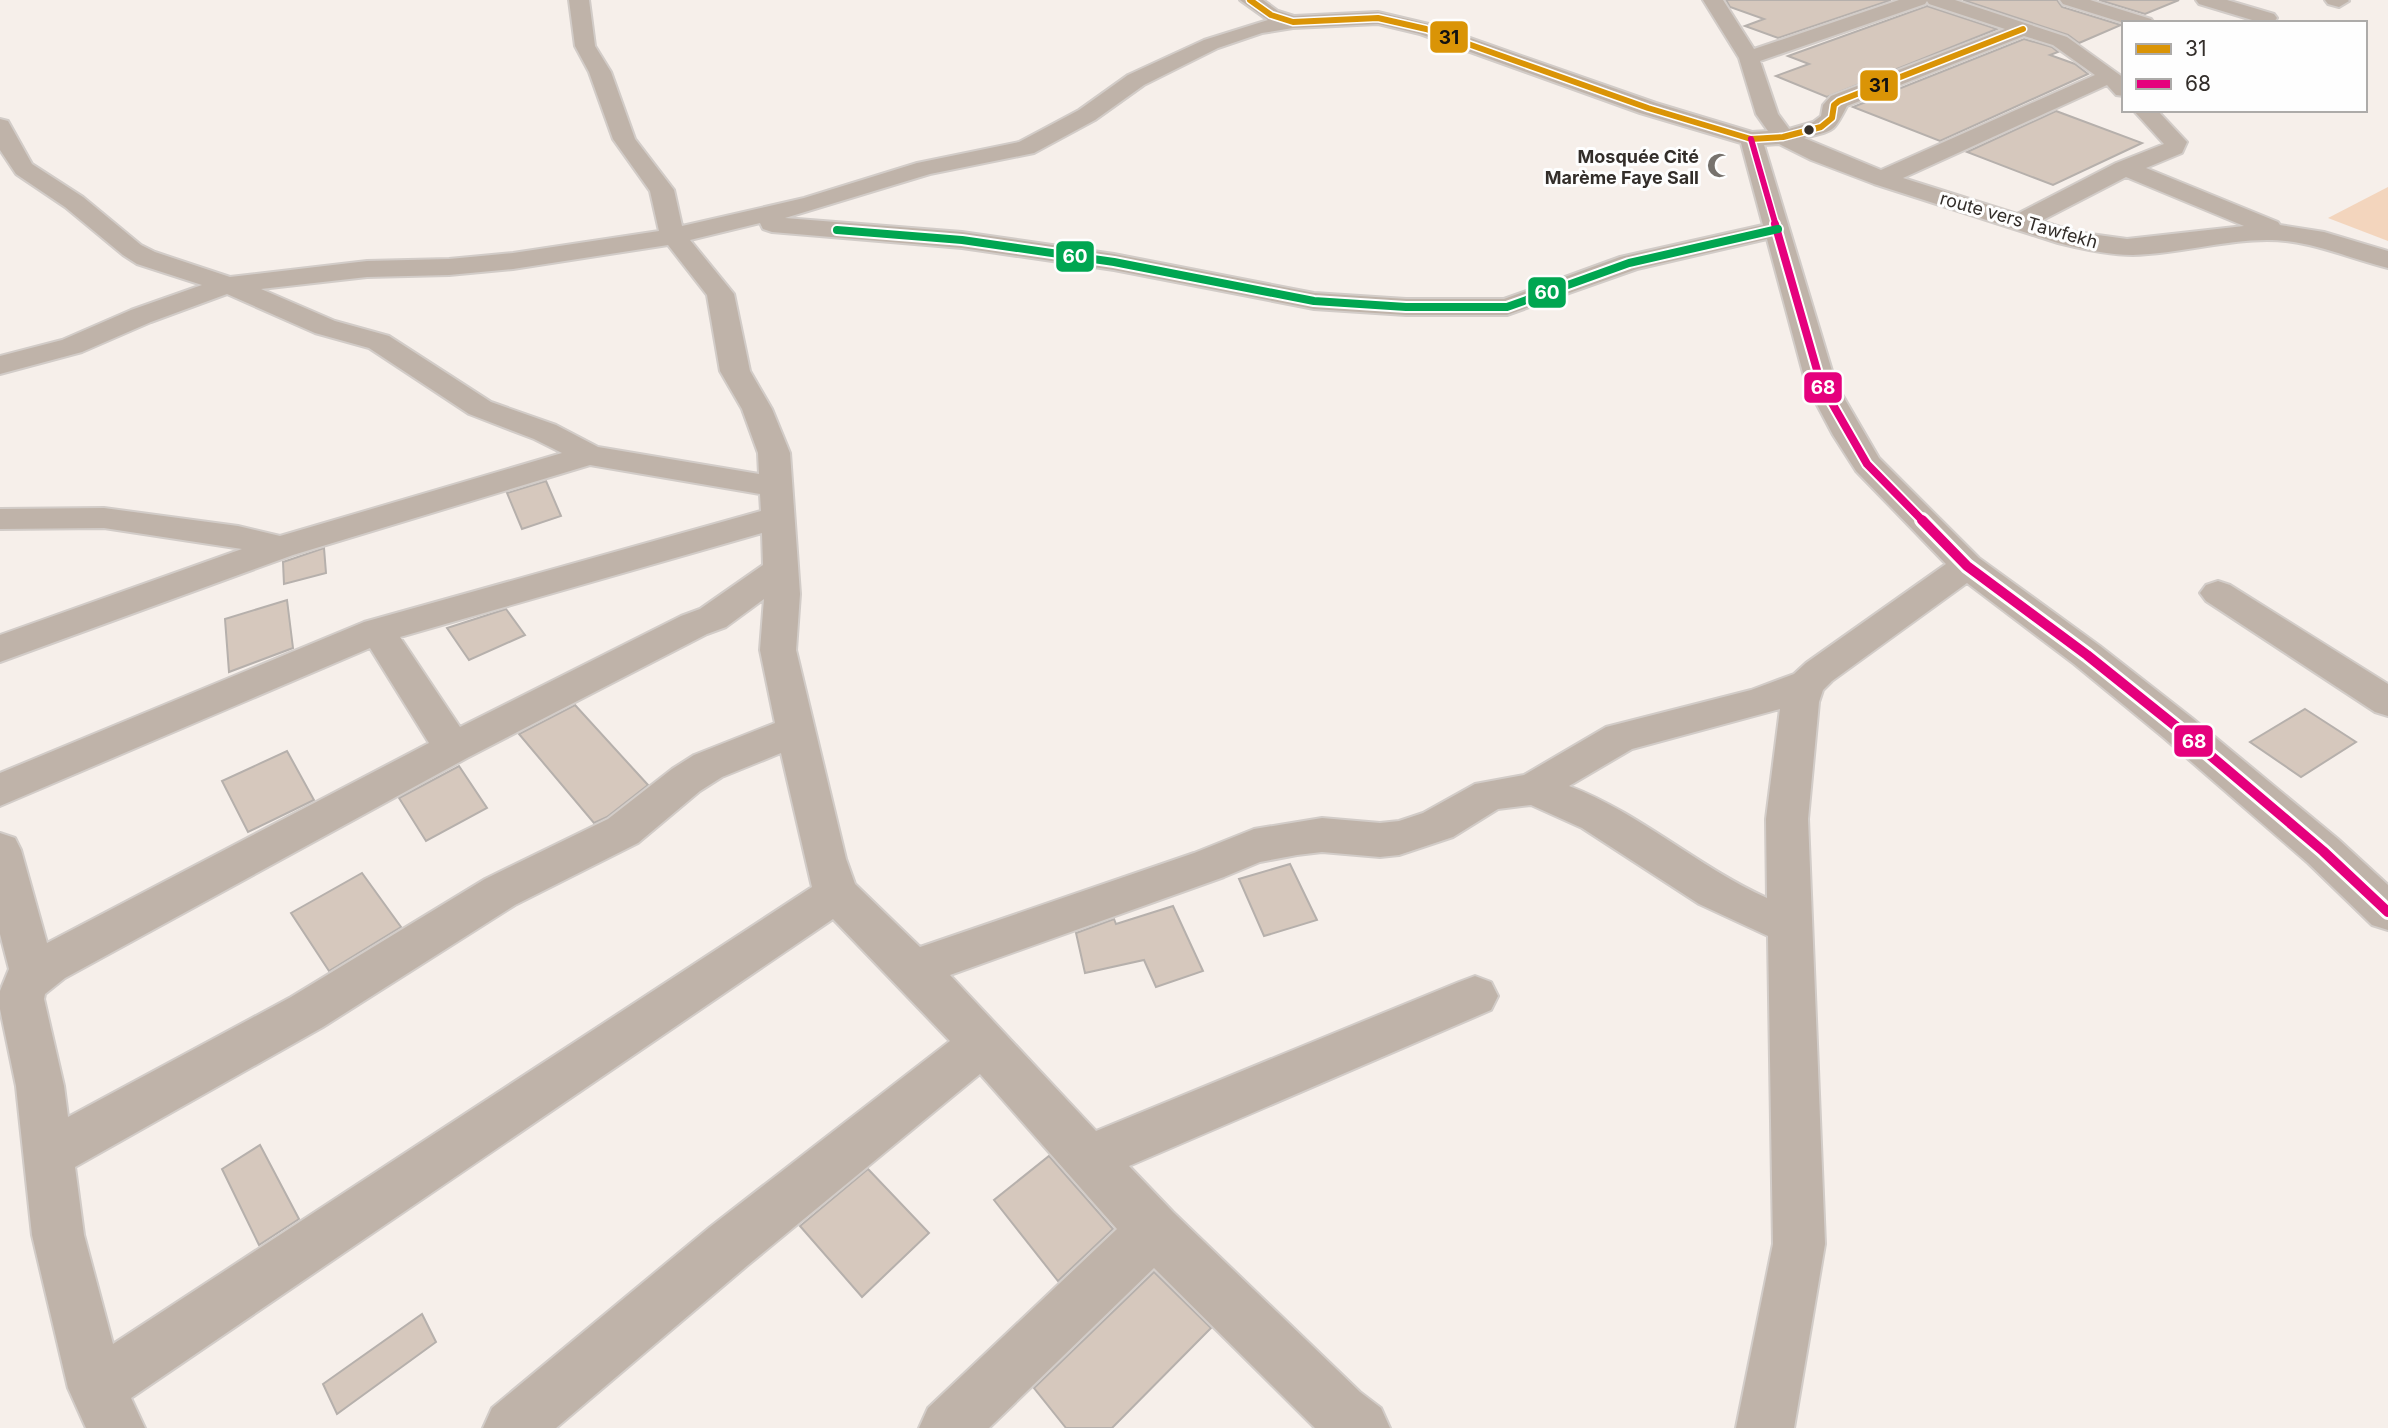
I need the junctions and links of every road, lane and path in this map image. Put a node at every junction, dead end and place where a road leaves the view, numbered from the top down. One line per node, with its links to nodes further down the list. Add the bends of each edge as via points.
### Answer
1 (579, 0): 28 (street, via 585,46 600,72 624,139 662,190)
2 (1250, 0): 11 (street, via 1271,15)
3 (1918, 0): 15 (street)
4 (1936, 0): 13 (street)
5 (2070, 0): 9 (street)
6 (2206, 0): 10 (street)
7 (2251, 0): 10 (street)
8 (1717, 1): 15 (street)
9 (2135, 20)
10 (2262, 20)
11 (1293, 22): 19 (street, route vers Tawfekh, via 1365,18 1415,26 1648,108); 24 (street, route vers Tawfekh, via 1211,44 1136,80 1087,116 1027,148 925,168)
12 (2122, 23): 14 (street)
13 (2023, 29): 14 (street); 19 (street, via 1839,101 1828,123 1809,132)
14 (2060, 41): 16 (street)
15 (1749, 58): 19 (street, via 1767,114)
16 (2117, 83): 21 (street, via 1943,149)
17 (2146, 112): 20 (street, via 2176,142 2174,148)
18 (0, 126): 23 (street, via 18,163)
19 (1767, 138): 21 (street, route vers Tawfekh); 26 (street)
20 (2124, 168): 25 (street); 27 (street)
21 (1882, 180): 25 (street, route vers Tawfekh)
22 (12, 188): 23 (street)
23 (74, 202): 30 (street, via 146,258)
24 (740, 222): 26 (street, via 962,240 1114,262 1314,301 1406,307 1507,307 1629,263); 28 (street)
25 (2020, 223): 27 (street, route vers Tawfekh, via 2081,241 2136,247 2239,233)
26 (1778, 229): 36 (street, via 1821,384 1848,435 1867,464)
27 (2284, 233): 29 (street, route vers Tawfekh, via 2349,246)
28 (674, 236): 30 (street, via 513,261 368,269); 33 (street, via 720,294 735,371 757,409 774,453)
29 (2388, 260)
30 (228, 285): 31 (street, via 72,346); 32 (street, via 324,327 379,342 480,408 545,432)
31 (0, 365)
32 (589, 455): 33 (street); 35 (street)
33 (778, 502): 37 (street); 40 (street)
34 (0, 519): 35 (street, via 104,518)
35 (281, 547): 41 (street)
36 (1967, 566): 43 (street, via 1882,624); 51 (street, via 2178,728)
37 (782, 569): 39 (street); 42 (street)
38 (2218, 593): 44 (street)
39 (713, 618): 42 (street, via 742,623); 46 (street)
40 (377, 631): 46 (street); 48 (street)
41 (0, 649)
42 (778, 650): 45 (street)
43 (1807, 684): 47 (street, via 1727,711 1620,737); 52 (street, via 1800,702 1787,819)
44 (2388, 702)
45 (798, 730): 50 (street); 57 (street, via 708,766 623,831 500,892 307,1012)
46 (453, 748): 54 (street)
47 (1532, 789): 52 (street, via 1595,815 1728,900); 53 (street, via 1489,795 1438,825 1399,838 1322,835 1254,846)
48 (0, 790)
49 (0, 850): 54 (street)
50 (836, 894): 53 (street); 60 (street)
51 (2388, 912)
52 (1791, 926): 64 (street, via 1799,1244)
53 (913, 969): 56 (street)
54 (33, 974): 57 (street, via 21,999 40,1086)
55 (1475, 996): 58 (street)
56 (983, 1043): 58 (street); 61 (street, via 729,1246)
57 (48, 1155): 60 (street, via 58,1235)
58 (1089, 1158): 59 (street)
59 (1154, 1231): 62 (street); 63 (street, via 1340,1412)
60 (106, 1408)
61 (512, 1428)
62 (948, 1428)
63 (1362, 1428)
64 (1765, 1428)

